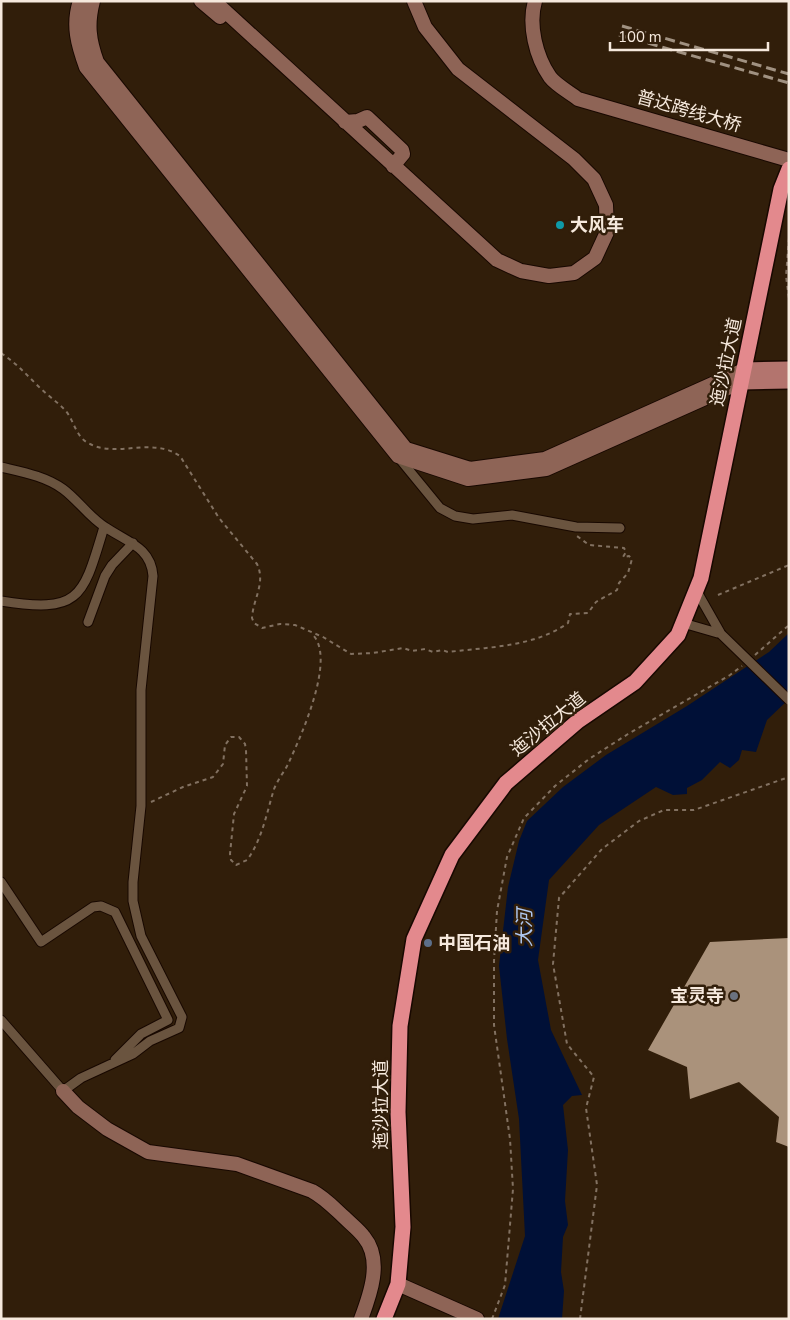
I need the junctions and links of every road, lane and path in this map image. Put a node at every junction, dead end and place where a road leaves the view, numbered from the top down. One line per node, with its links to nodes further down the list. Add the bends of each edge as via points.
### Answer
1 (80, 1): 16 (street, via 75,16 77,43 86,67)
2 (93, 1): 14 (street, via 88,19 89,41 97,62 406,449 470,469 545,459)
3 (201, 1): 7 (street)
4 (214, 1): 7 (street)
5 (414, 1): 7 (street, via 426,26 458,69 574,159 594,179 606,205 607,232 595,258 574,273 549,276 521,271 497,260)
6 (535, 1): 8 (street, 普达跨线大桥, via 532,10 535,46 550,78 578,99)
7 (343, 121)
8 (789, 160)
9 (789, 170): 14 (highway, 迤沙拉大道, via 781,189)
10 (789, 238): 11 (path, via 786,276)
11 (789, 299)
12 (1, 353): 29 (path, via 64,409 80,436 90,444 121,448 156,446 180,456 219,518 257,564 261,578 252,611 254,623 262,628 295,625)
13 (789, 369): 14 (main road)
14 (742, 376): 15 (main road); 16 (street, via 546,470 468,478); 23 (highway, 迤沙拉大道)
15 (789, 381)
16 (398, 456): 19 (street, via 440,508 455,516 473,519 512,515)
17 (1, 467): 18 (street, via 44,478 63,488)
18 (104, 527): 21 (street); 25 (street, via 89,576 74,597 66,602 42,606)
19 (576, 527): 20 (street); 29 (path, via 576,535 583,542 596,547 624,548 623,556 631,557 632,562 628,574 613,594 596,602 588,613 570,614 568,623 558,630 511,646 448,652 403,648 361,654 351,654)
20 (620, 528)
21 (133, 543): 26 (street, via 105,576); 35 (street, via 150,560 153,576 142,690)
22 (789, 565): 24 (path)
23 (696, 590): 27 (highway, 迤沙拉大道); 30 (street)
24 (718, 595)
25 (1, 601)
26 (88, 622)
27 (683, 623): 30 (street); 40 (highway, 迤沙拉大道, via 678,634 635,682 578,721 506,782 452,855 414,939 400,1026 398,1112 403,1227)
28 (789, 625): 31 (path)
29 (312, 634): 35 (path, via 322,654 320,676 294,748 277,783 270,810 247,860 236,865 230,854 234,814 247,786 246,750 239,737 228,740 223,764 213,777)
30 (721, 634): 33 (street, bridge)
31 (752, 657)
32 (745, 663): 44 (path, via 597,754 555,786 524,818 507,857 496,920 494,1025 510,1139 513,1189 505,1285)
33 (789, 700)
34 (789, 777): 45 (path, via 694,810 664,810 639,821 602,849 559,898 553,964 567,1044 594,1077 586,1108 598,1184)
35 (141, 806): 38 (street, via 133,882 136,920 180,1011 182,1023 174,1032 150,1041)
36 (1, 882): 38 (street, via 41,942 93,908 109,908 115,912 168,1020 141,1034)
37 (1, 1020): 39 (street)
38 (110, 1065): 39 (street, via 81,1078)
39 (63, 1091): 41 (street, via 78,1107 137,1148 160,1155 237,1164 324,1198 370,1246 374,1268 372,1285)
40 (398, 1284): 42 (highway, 迤沙拉大道); 43 (street)
41 (361, 1319)
42 (384, 1319)
43 (477, 1319)
44 (492, 1319)
45 (580, 1319)

